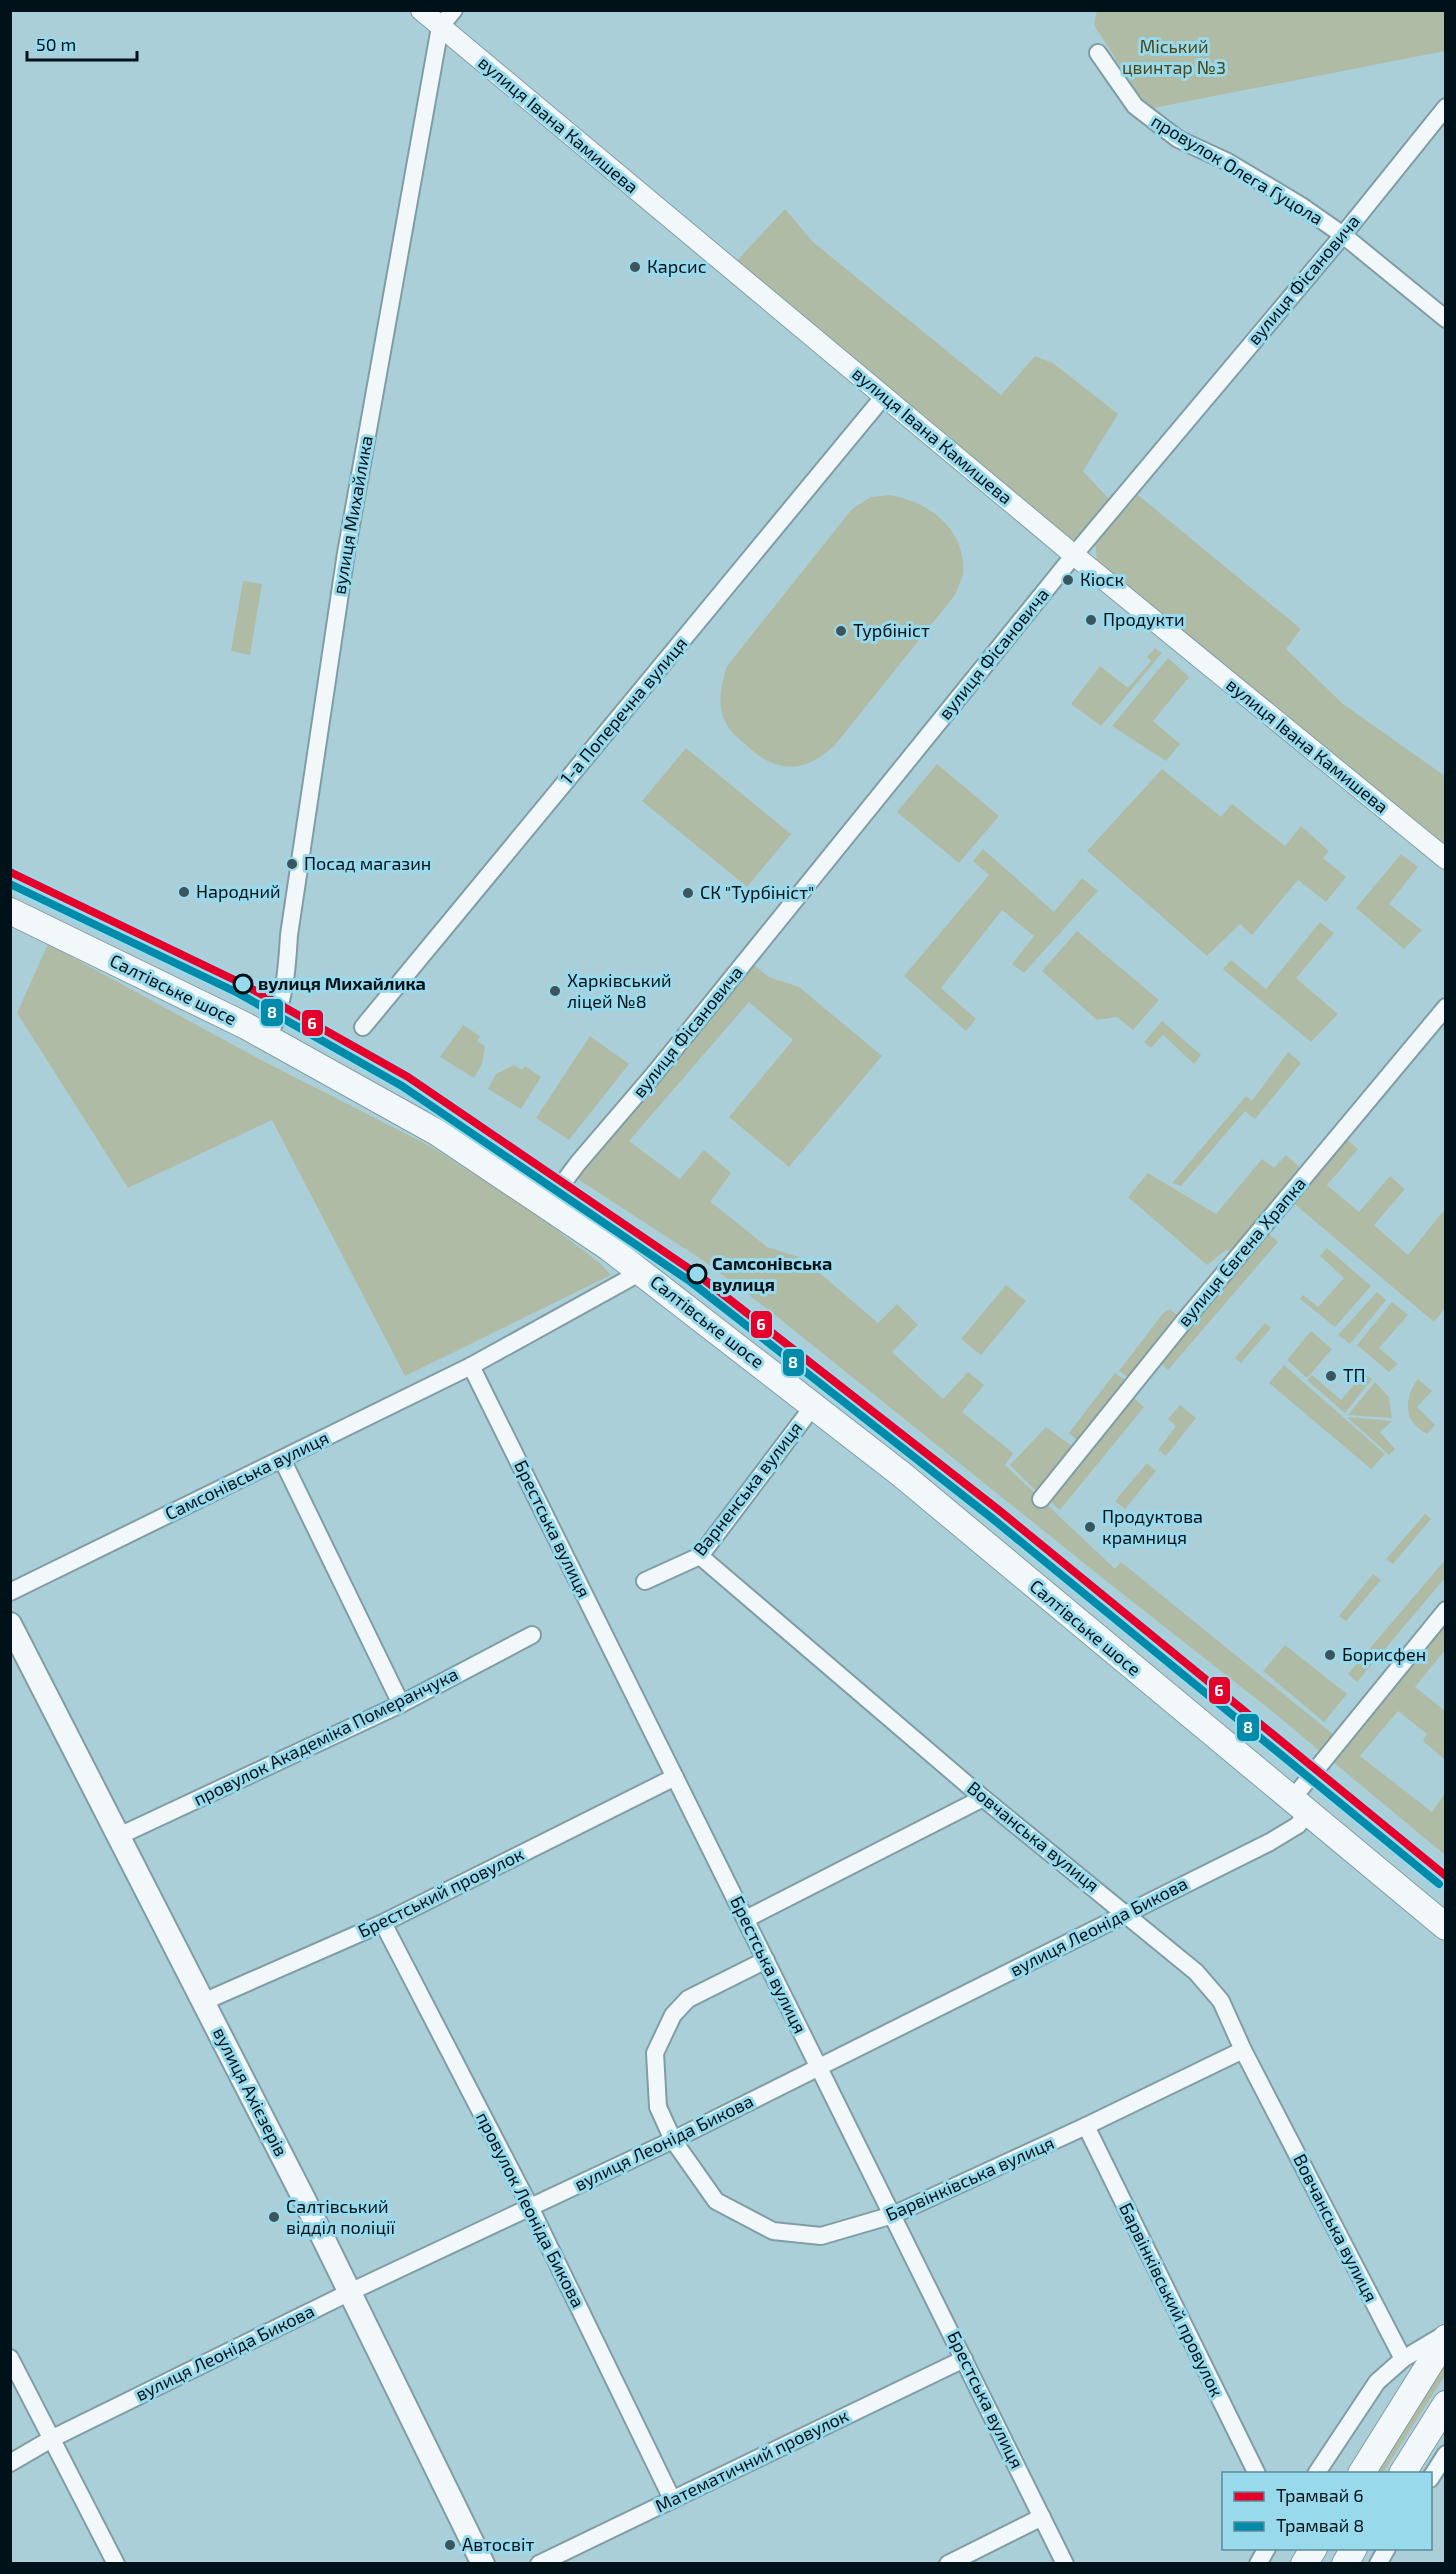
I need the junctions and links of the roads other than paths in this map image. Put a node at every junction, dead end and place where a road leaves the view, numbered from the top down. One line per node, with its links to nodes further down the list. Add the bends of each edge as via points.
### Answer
1 (421, 10): 3 (street, вулиця Івана Камишева)
2 (454, 10): 3 (street)
3 (440, 27): 8 (street, вулиця Івана Камишева); 14 (street, вулиця Михайлика, via 346,553 285,984)
4 (1098, 53): 6 (street, провулок Олега Гуцола, via 1135,106 1178,139 1228,162)
5 (1446, 107): 6 (street, вулиця Фісановича)
6 (1342, 235): 7 (street, провулок Олега Гуцола); 9 (street, вулиця Фісановича)
7 (1446, 319)
8 (884, 396): 9 (street, вулиця Івана Камишева); 13 (street, 1-а Поперечна вулиця)
9 (1074, 555): 10 (street, вулиця Івана Камишева); 15 (street, вулиця Фісановича)
10 (1446, 859)
11 (10, 911): 14 (main road, Салтівське шосе)
12 (1446, 1007): 20 (street, вулиця Євгена Храпка)
13 (363, 1027)
14 (268, 1038): 15 (main road, Салтівське шосе, via 438,1133)
15 (547, 1204): 16 (main road, Салтівське шосе)
16 (641, 1272): 17 (street, Самсонівська вулиця); 18 (main road, Салтівське шосе)
17 (471, 1366): 19 (street, Самсонівська вулиця); 28 (street, Брестська вулиця)
18 (814, 1406): 21 (street, Варненська вулиця); 30 (main road, Салтівське шосе)
19 (282, 1459): 23 (street, Самсонівська вулиця); 27 (street)
20 (1041, 1498)
21 (700, 1557): 22 (street, Варненська вулиця); 29 (street, Вовчанська вулиця)
22 (645, 1581)
23 (10, 1592)
24 (1446, 1610): 30 (street, вулиця Леоніда Бикова)
25 (10, 1624): 31 (main road, вулиця Ахієзерів)
26 (532, 1635): 27 (street, провулок Академіка Померанчука)
27 (401, 1704): 31 (street, провулок Академіка Померанчука)
28 (675, 1777): 33 (street, Брестська вулиця); 34 (street, Брестський провулок)
29 (983, 1798): 32 (street, Вовчанська вулиця); 33 (street)
30 (1301, 1804): 32 (street, вулиця Леоніда Бикова, via 1298,1825); 35 (main road, Салтівське шосе)
31 (119, 1836): 37 (main road, вулиця Ахієзерів)
32 (1127, 1913): 38 (street, Вовчанська вулиця, via 1209,1984); 39 (street, вулиця Леоніда Бикова)
33 (746, 1919): 36 (street, Брестська вулиця)
34 (383, 1923): 37 (street, Брестський провулок); 42 (street, провулок Леоніда Бикова)
35 (1446, 1927)
36 (766, 1960): 39 (street, Брестська вулиця); 41 (street, Барвінківська вулиця, via 688,1999 672,2015 655,2053 658,2107)
37 (203, 2002): 44 (main road, вулиця Ахієзерів)
38 (1243, 2050): 40 (street, Барвінківська вулиця); 48 (street, Вовчанська вулиця)
39 (818, 2067): 41 (street, вулиця Леоніда Бикова); 43 (street, Брестська вулиця)
40 (1086, 2126): 43 (street, Барвінківська вулиця); 53 (street, Барвінківський провулок)
41 (673, 2140): 42 (street, вулиця Леоніда Бикова); 43 (street, Барвінківська вулиця, via 716,2201 773,2231 821,2236)
42 (530, 2207): 44 (street, вулиця Леоніда Бикова); 58 (street, провулок Леоніда Бикова)
43 (893, 2216): 47 (street, Брестська вулиця)
44 (350, 2292): 50 (street, вулиця Леоніда Бикова); 65 (main road, вулиця Ахієзерів)
45 (1446, 2336): 48 (street); 55 (main road)
46 (10, 2358): 50 (street)
47 (964, 2359): 58 (street, Математичний провулок); 59 (street, Брестська вулиця)
48 (1403, 2359): 54 (street, via 1377,2382)
49 (1446, 2404): 56 (main road)
50 (53, 2438): 52 (street, вулиця Леоніда Бикова); 64 (street)
51 (1446, 2454): 57 (street)
52 (10, 2463)
53 (1256, 2472)
54 (1317, 2472)
55 (1361, 2472)
56 (1403, 2472)
57 (1432, 2477)
58 (672, 2499): 66 (street, Математичний провулок)
59 (1042, 2517): 67 (street); 68 (street, Брестська вулиця)
60 (1266, 2550): 69 (street)
61 (1313, 2550): 70 (main road)
62 (1353, 2550): 71 (main road)
63 (1387, 2550): 72 (street)
64 (117, 2564)
65 (483, 2564)
66 (539, 2564)
67 (948, 2564)
68 (1065, 2564)
69 (1258, 2564)
70 (1304, 2564)
71 (1345, 2564)
72 (1378, 2564)

